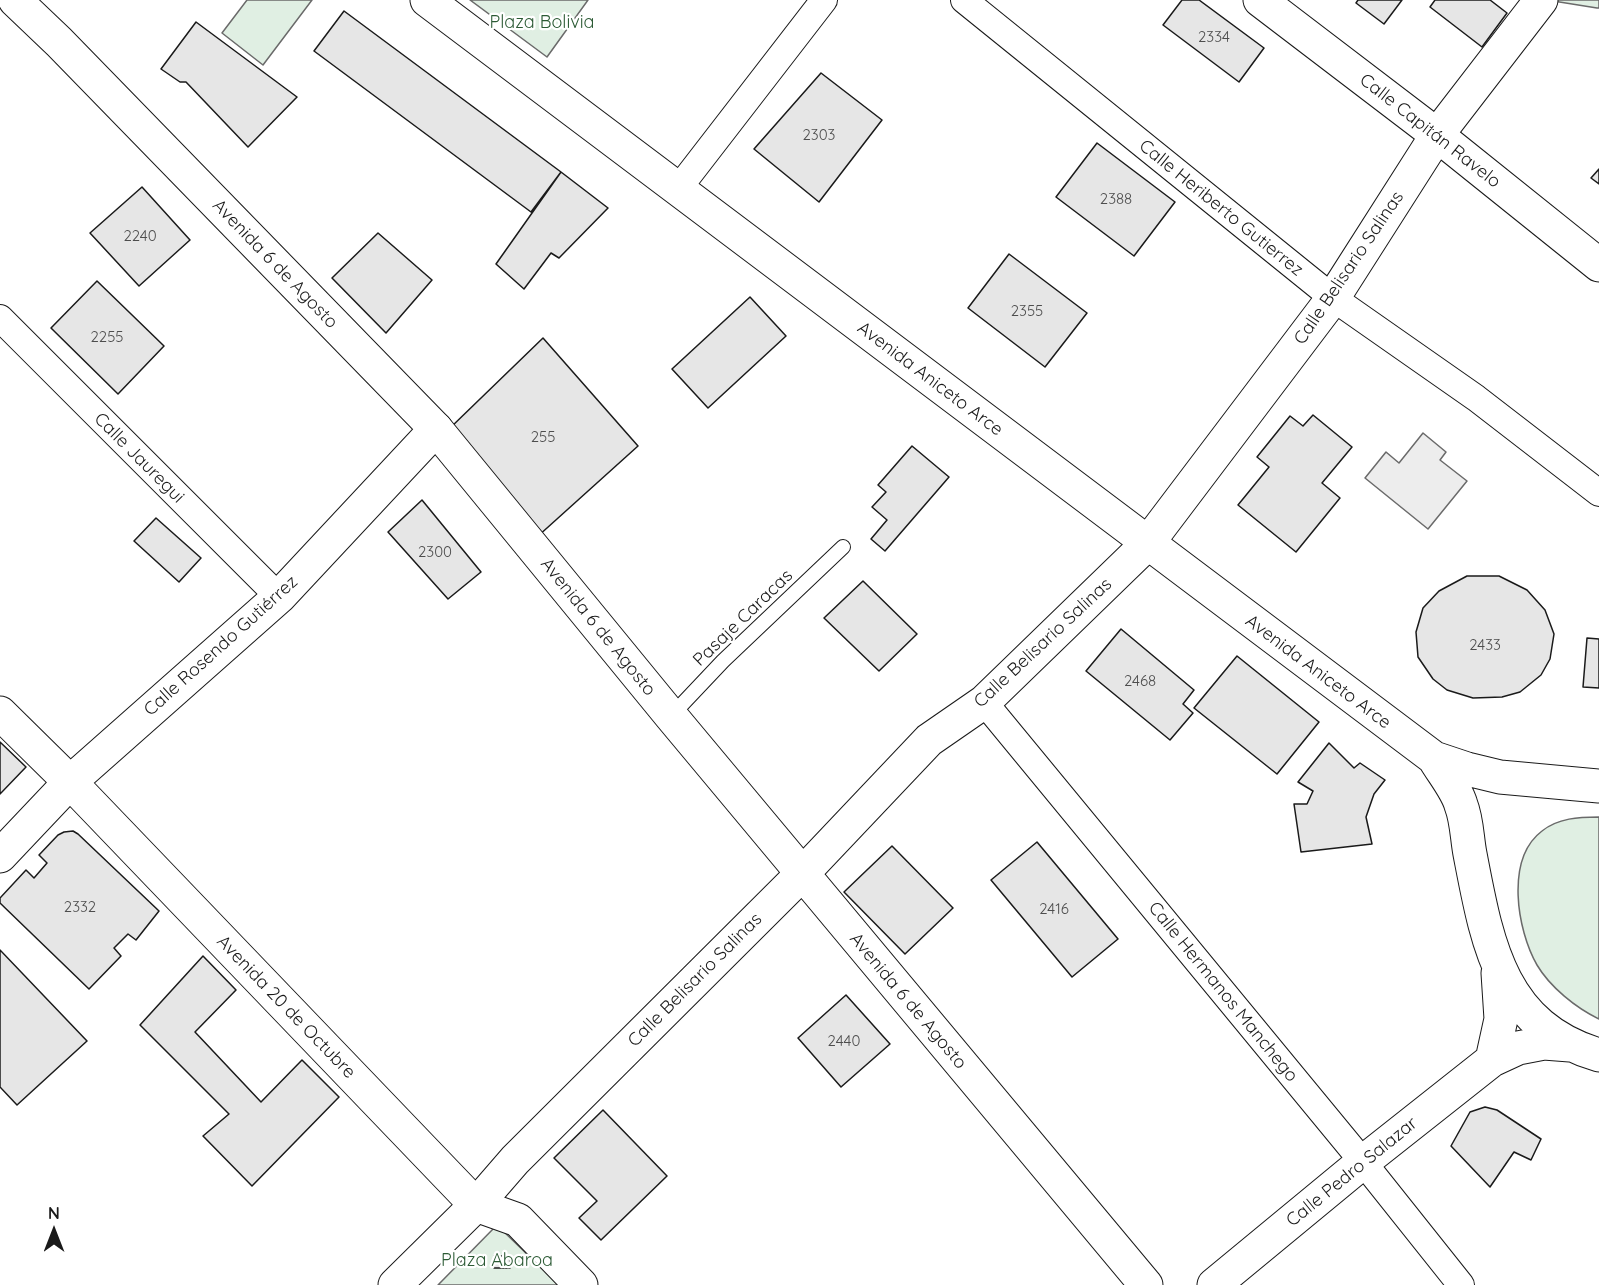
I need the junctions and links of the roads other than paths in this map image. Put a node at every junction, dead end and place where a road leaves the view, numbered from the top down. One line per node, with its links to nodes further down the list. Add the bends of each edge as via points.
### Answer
1 (15, 0): 12 (main road, Avenida 6 de Agosto)
2 (427, 0): 8 (main road, Avenida Aniceto Arce)
3 (824, 0): 8 (street)
4 (964, 0): 10 (street, Calle Heriberto Gutierrez)
5 (1260, 0): 7 (main road, Calle Capitán Ravelo)
6 (1538, 4): 7 (main road, Calle Belisario Salinas)
7 (1437, 135): 9 (main road, Calle Capitán Ravelo); 10 (main road, Calle Belisario Salinas)
8 (678, 189): 14 (main road, Avenida Aniceto Arce)
9 (1599, 265)
10 (1333, 298): 13 (street, Calle Heriberto Gutierrez, via 1476,398); 14 (main road, Calle Belisario Salinas)
11 (0, 318): 16 (street, Calle Jauregui)
12 (436, 429): 16 (main road, Calle Rosendo Gutiérrez); 19 (main road, Avenida 6 de Agosto)
13 (1599, 493)
14 (1148, 544): 17 (main road, Calle Belisario Salinas); 21 (main road, Avenida Aniceto Arce)
15 (843, 546): 19 (lane, Pasaje Caracas)
16 (279, 597): 22 (main road, Calle Rosendo Gutiérrez)
17 (984, 702): 20 (main road); 25 (main road, Calle Belisario Salinas, via 929,740); 29 (street, Calle Hermanos Manchego)
18 (0, 714): 22 (main road, Avenida 20 de Octubre)
19 (671, 716): 25 (main road, Avenida 6 de Agosto)
20 (940, 753)
21 (1434, 758): 23 (main road, Avenida Aniceto Arce, via 1500,777); 26 (main road, Avenida Aniceto Arce, via 1461,804 1485,929)
22 (70, 782): 24 (main road, Calle Rosendo Gutiérrez); 30 (main road, Avenida 20 de Octubre)
23 (1599, 786)
24 (0, 855)
25 (802, 874): 30 (main road, Calle Belisario Salinas, via 515,1160); 33 (main road, Avenida 6 de Agosto)
26 (1497, 966): 27 (main road, Avenida Aniceto Arce, via 1513,995 1538,1023); 28 (main road, via 1501,1019)
27 (1585, 1050): 28 (main road, Calle Pedro Salazar, via 1544,1043 1518,1048)
28 (1492, 1060): 29 (main road, Calle Pedro Salazar)
29 (1363, 1162): 34 (main road, Calle Pedro Salazar); 35 (street, Calle Hermanos Manchego)
30 (476, 1205): 31 (main road, Calle Belisario Salinas); 32 (main road, Avenida 20 de Octubre, via 518,1220)
31 (395, 1285)
32 (582, 1285)
33 (1146, 1285)
34 (1214, 1285)
35 (1461, 1285)

